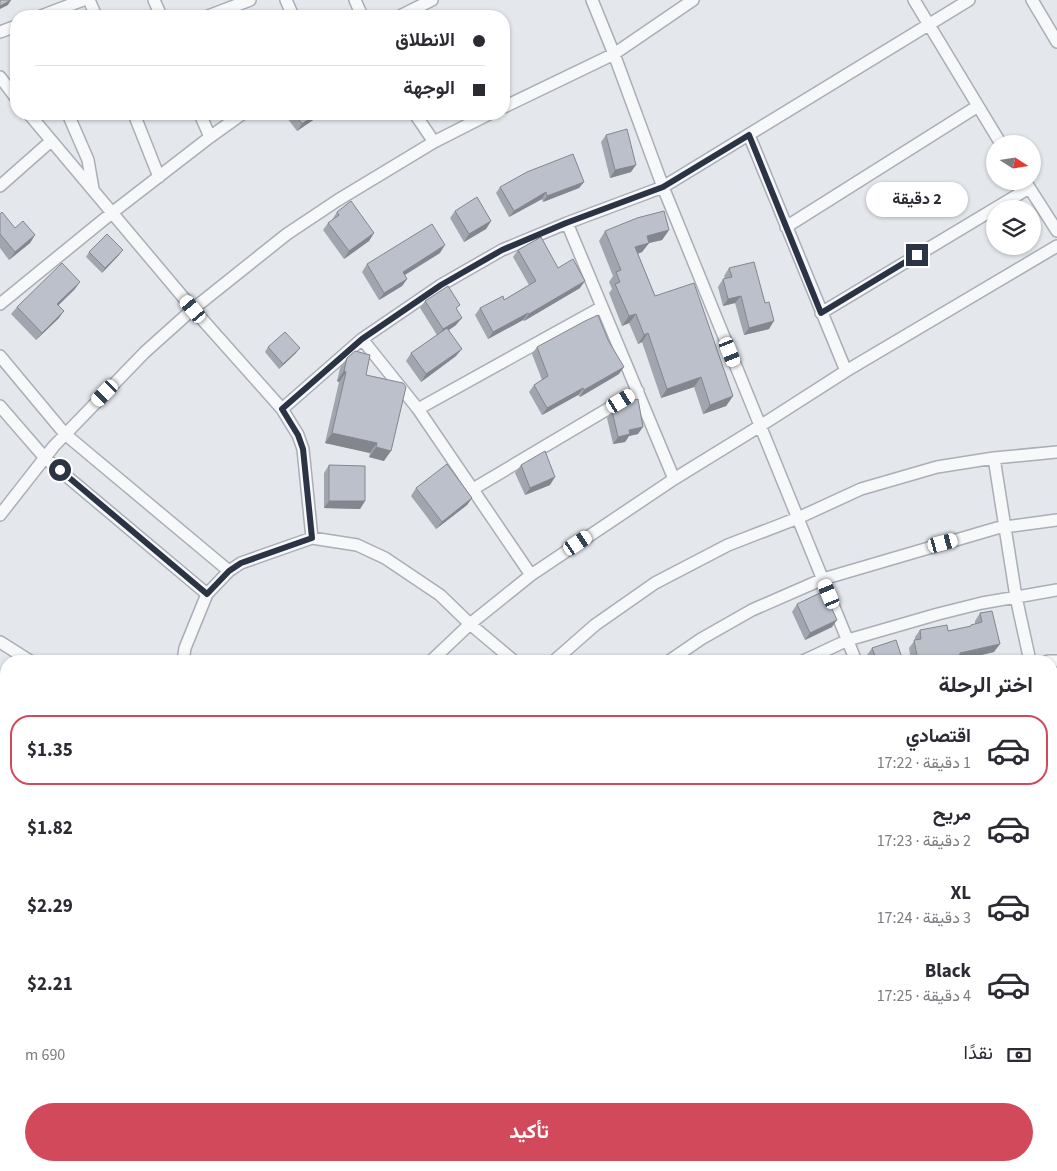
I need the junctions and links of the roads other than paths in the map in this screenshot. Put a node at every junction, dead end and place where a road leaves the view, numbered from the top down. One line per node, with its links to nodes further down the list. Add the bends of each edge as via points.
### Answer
1 (83, 0): 9 (street)
2 (250, 0): 10 (street)
3 (432, 0): 11 (street)
4 (592, 0): 14 (street)
5 (693, 0): 14 (street)
6 (914, 0): 12 (street)
7 (969, 0): 12 (street)
8 (1032, 0): 13 (street)
9 (57, 10)
10 (232, 10)
11 (412, 10)
12 (929, 24): 18 (street); 26 (street)
13 (1057, 42)
14 (614, 54): 17 (street); 33 (street)
15 (0, 77): 16 (street)
16 (10, 90)
17 (510, 103)
18 (978, 106): 27 (street); 39 (street)
19 (34, 120): 29 (street)
20 (71, 120): 34 (street, via 88,160)
21 (136, 120): 31 (street)
22 (203, 120): 28 (street)
23 (234, 120): 28 (street)
24 (419, 120): 30 (street)
25 (477, 120): 30 (street)
26 (749, 135): 33 (street); 39 (street)
27 (996, 135)
28 (210, 137): 31 (street)
29 (51, 141): 32 (street); 34 (street)
30 (434, 142): 44 (street, via 287,234)
31 (159, 177): 37 (street)
32 (0, 186)
33 (663, 187): 38 (street); 53 (street)
34 (92, 189): 37 (street)
35 (1019, 190): 45 (street)
36 (1030, 190): 40 (street)
37 (113, 212): 42 (street); 44 (street)
38 (566, 223): 43 (street); 46 (street, via 502,250 441,285)
39 (786, 226): 45 (street)
40 (1057, 231)
41 (1057, 246): 48 (street)
42 (0, 304)
43 (602, 307): 49 (street); 52 (street)
44 (193, 309): 51 (street); 54 (street, via 145,352)
45 (821, 313): 48 (street)
46 (362, 339): 51 (street); 52 (street)
47 (0, 356): 54 (street)
48 (846, 371): 53 (street)
49 (638, 391): 58 (street); 59 (street)
50 (0, 406): 56 (street)
51 (282, 409): 64 (street, via 303,449)
52 (418, 409): 59 (street)
53 (760, 426): 58 (street); 61 (street)
54 (65, 434): 56 (street); 65 (street)
55 (1057, 452): 57 (street)
56 (45, 458): 60 (street); 69 (street)
57 (994, 458): 61 (street, via 937,467 862,489); 63 (street)
58 (674, 479): 66 (street)
59 (473, 489): 66 (street)
60 (0, 515)
61 (798, 518): 67 (street); 78 (street, via 728,545 655,583 595,625)
62 (1057, 520): 63 (street)
63 (1005, 527): 67 (street); 70 (street)
64 (312, 538): 65 (street, via 241,563); 71 (street, via 357,545 385,558 440,595)
65 (229, 571): 69 (street)
66 (531, 575): 71 (street)
67 (823, 579): 72 (street); 79 (street, via 752,610)
68 (1057, 590): 70 (street)
69 (207, 594): 75 (street)
70 (1016, 597): 72 (street, via 938,614); 82 (street)
71 (470, 624): 76 (street); 77 (street)
72 (848, 640): 80 (street); 81 (street)
73 (0, 642): 74 (street)
74 (21, 655)
75 (184, 655)
76 (436, 655)
77 (507, 655)
78 (561, 655)
79 (678, 655)
80 (816, 655)
81 (854, 655)
82 (1029, 655)

